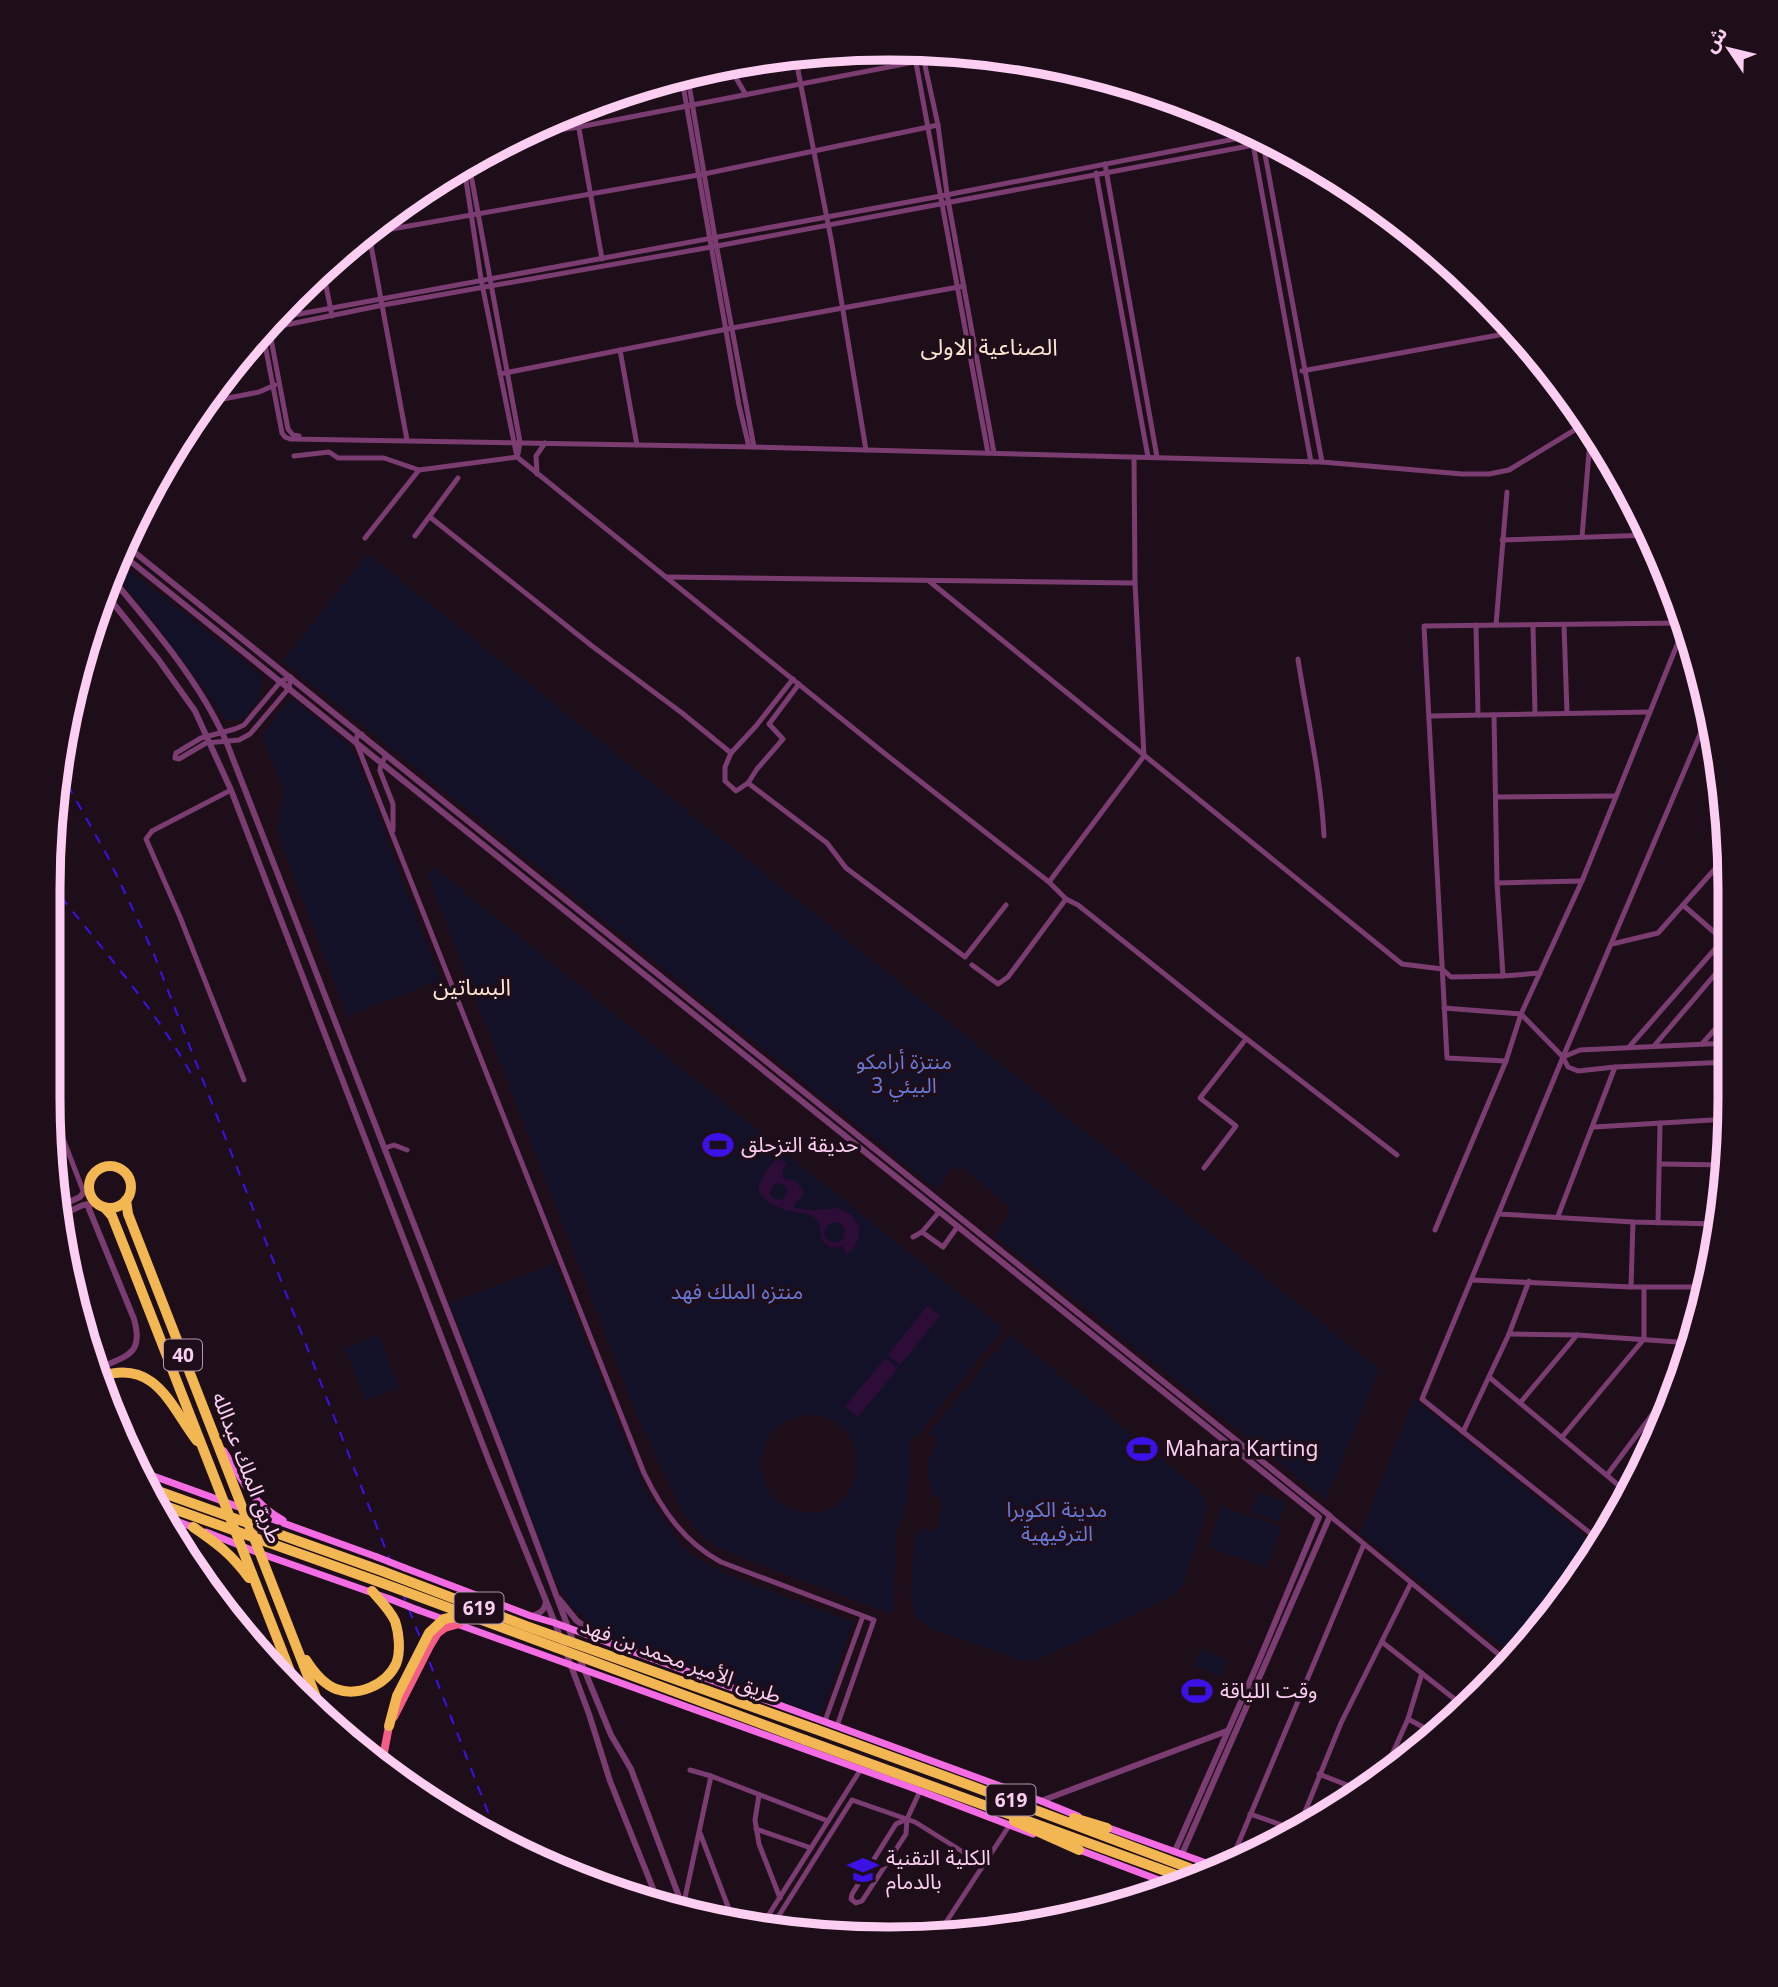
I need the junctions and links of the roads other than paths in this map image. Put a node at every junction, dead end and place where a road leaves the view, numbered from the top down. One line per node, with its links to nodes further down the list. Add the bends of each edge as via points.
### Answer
1 (924, 60): 11 (street)
2 (922, 61): 3 (street)
3 (916, 62): 6 (street); 13 (street)
4 (797, 65): 6 (street)
5 (734, 74): 8 (street)
6 (800, 84): 8 (street); 18 (street)
7 (687, 85): 9 (street)
8 (746, 95): 9 (street)
9 (690, 106): 12 (street); 23 (street)
10 (578, 121): 12 (street)
11 (938, 125): 13 (street); 27 (street)
12 (579, 127): 14 (street); 26 (street)
13 (928, 128): 18 (street); 27 (street)
14 (558, 129)
15 (1239, 138): 19 (street)
16 (1253, 145): 22 (street); 34 (street)
17 (1264, 149): 32 (street)
18 (813, 152): 23 (street); 30 (street)
19 (1105, 164): 20 (street); 22 (street)
20 (1094, 166): 24 (street); 27 (street)
21 (470, 173): 29 (street)
22 (1107, 173): 24 (street); 45 (street)
23 (701, 174): 26 (street); 35 (street)
24 (1096, 174): 28 (street); 47 (street)
25 (466, 176): 29 (street)
26 (590, 193): 29 (street); 38 (street)
27 (944, 195): 28 (street); 30 (street)
28 (945, 203): 31 (street); 44 (street)
29 (475, 214): 33 (street); 40 (street); 41 (street, via 472,222)
30 (825, 217): 31 (street); 35 (street)
31 (827, 224): 37 (street); 51 (street)
32 (1278, 227): 34 (street); 48 (street)
33 (388, 228)
34 (1269, 228): 49 (street)
35 (712, 238): 37 (street); 38 (street)
36 (371, 242): 46 (street)
37 (714, 246): 39 (street); 55 (street)
38 (602, 257): 39 (street); 40 (street)
39 (603, 265): 43 (street)
40 (489, 278): 41 (street); 43 (street)
41 (481, 279): 43 (street); 46 (street)
42 (325, 281): 50 (street)
43 (487, 286): 46 (street); 60 (street); 62 (street)
44 (961, 287): 51 (street); 75 (street)
45 (1129, 300): 47 (street); 65 (street)
46 (382, 302): 50 (street); 52 (street); 68 (street)
47 (1120, 304): 66 (street)
48 (1292, 304): 49 (street); 59 (street)
49 (1283, 306): 61 (street)
50 (331, 308): 52 (street); 53 (street)
51 (841, 309): 55 (street); 74 (street)
52 (332, 316): 54 (street)
53 (285, 321)
54 (282, 323)
55 (730, 329): 58 (street); 73 (street, via 739,405)
56 (1505, 334): 59 (street)
57 (267, 339): 63 (street)
58 (620, 350): 60 (street); 71 (street)
59 (1305, 371): 61 (street); 82 (street)
60 (508, 372): 62 (street); 69 (street)
61 (1295, 372): 81 (street)
62 (500, 374): 69 (street)
63 (276, 385): 64 (street); 68 (street, via 285,437)
64 (220, 400)
65 (1148, 407): 66 (street); 80 (street)
66 (1139, 408): 79 (street)
67 (1579, 427): 82 (street, via 1509,470 1489,474)
68 (407, 440): 69 (street)
69 (516, 442): 70 (street); 77 (street)
70 (545, 443): 71 (street); 84 (street, via 536,456)
71 (637, 445): 73 (street)
72 (1590, 445): 90 (street)
73 (752, 447): 74 (street)
74 (866, 450): 75 (street)
75 (991, 453): 78 (street)
76 (294, 456): 83 (street, via 329,452 338,458 384,458)
77 (517, 457): 83 (street); 84 (street)
78 (1134, 457): 79 (street); 97 (street)
79 (1147, 457): 80 (street)
80 (1157, 457): 81 (street)
81 (1311, 462): 82 (street)
82 (1322, 462)
83 (419, 470): 91 (street)
84 (537, 474): 95 (street)
85 (458, 478): 87 (street)
86 (1507, 492): 92 (street)
87 (430, 517): 88 (street); 124 (street)
88 (415, 536)
89 (1639, 536): 90 (street)
90 (1582, 537): 92 (street)
91 (365, 538)
92 (1502, 540): 102 (street)
93 (132, 551): 107 (street)
94 (128, 560): 108 (street)
95 (666, 577): 96 (street); 109 (street)
96 (929, 581): 97 (street); 125 (street)
97 (1135, 583): 125 (street)
98 (118, 586): 118 (street, via 192,681)
99 (112, 602): 120 (street, via 186,698)
100 (1675, 624): 104 (street)
101 (1476, 625): 102 (street); 114 (street); 116 (street, via 1424,626)
102 (1496, 625): 103 (street)
103 (1533, 625): 104 (street); 112 (street)
104 (1564, 625): 113 (street)
105 (1679, 638): 111 (street)
106 (1297, 659): 134 (street)
107 (291, 677): 108 (street); 110 (street); 119 (street)
108 (281, 681): 110 (street); 118 (street, via 244,725)
109 (796, 682): 124 (street); 127 (street, via 769,724 783,739); 137 (street)
110 (289, 688): 121 (street, via 250,734); 122 (street)
111 (1650, 712): 113 (street); 129 (street)
112 (1535, 713): 113 (street); 115 (street)
113 (1567, 713)
114 (1478, 715): 115 (street); 116 (street)
115 (1494, 715): 130 (street)
116 (1429, 716): 150 (street)
117 (1704, 731): 145 (street)
118 (222, 732): 120 (street); 121 (street)
119 (362, 734): 122 (street); 123 (street)
120 (209, 739): 120 (street, via 176,753 175,758 179,759); 121 (street); 128 (street)
121 (226, 741): 177 (street)
122 (356, 742): 126 (street); 133 (street)
123 (384, 752): 126 (street); 131 (street)
124 (731, 753): 127 (street, via 726,781 736,791)
125 (1144, 756): 137 (street); 150 (street, via 1402,964)
126 (382, 763): 132 (street); 133 (street, via 380,771 393,804)
127 (748, 783): 142 (street, via 827,843 846,868 965,957)
128 (231, 790): 170 (street, via 152,831 146,839); 250 (street)
129 (1616, 796): 130 (street); 136 (street)
130 (1496, 797): 138 (street)
131 (440, 798): 132 (street); 139 (street)
132 (435, 805): 140 (street)
133 (393, 834): 253 (street, via 656,1498 705,1554)
134 (1324, 836)
135 (1718, 866): 143 (street)
136 (1582, 881): 138 (street); 152 (street)
137 (1049, 882): 141 (street)
138 (1497, 883): 153 (street)
139 (552, 888): 140 (street); 147 (street)
140 (546, 895): 148 (street)
141 (1066, 899): 149 (street, via 998,984); 160 (street)
142 (1006, 905)
143 (1683, 905): 144 (street); 145 (street, via 1658,933)
144 (1718, 936)
145 (1612, 944): 166 (street)
146 (1718, 946): 165 (street)
147 (637, 957): 148 (street); 159 (street)
148 (632, 964): 161 (street)
149 (972, 964)
150 (1442, 969): 153 (street, via 1451,977); 156 (street)
151 (1718, 971): 154 (street)
152 (1540, 973): 153 (street); 157 (street)
153 (1503, 976)
154 (1713, 977): 155 (street); 164 (street)
155 (1718, 977)
156 (1444, 1008): 157 (street); 167 (street, via 1447,1058)
157 (1521, 1014): 166 (street); 167 (street)
158 (1718, 1026): 163 (street)
159 (734, 1035): 161 (street); 171 (street)
160 (1246, 1039): 179 (street); 182 (street, via 1200,1098 1236,1126)
161 (728, 1041): 172 (street)
162 (1718, 1043): 163 (street)
163 (1702, 1044): 164 (street)
164 (1654, 1046): 165 (street)
165 (1629, 1047): 166 (street, via 1580,1050)
166 (1563, 1057): 169 (street, via 1568,1067 1578,1072); 191 (street)
167 (1506, 1061): 197 (street)
168 (1718, 1062): 169 (street)
169 (1615, 1067): 175 (street)
170 (244, 1080)
171 (820, 1104): 172 (street); 184 (street)
172 (814, 1111): 188 (street)
173 (1718, 1120): 174 (street)
174 (1660, 1123): 175 (street); 180 (street)
175 (1594, 1127): 192 (street)
176 (61, 1129): 183 (street)
177 (385, 1148): 178 (street, via 394,1145); 249 (street)
178 (407, 1150)
179 (1397, 1155)
180 (1660, 1164): 181 (street); 194 (street)
181 (1716, 1165)
182 (1204, 1168)
183 (86, 1189): 185 (highway, via 99,1168 116,1167 130,1180); 186 (street); 187 (highway)
184 (937, 1199): 188 (street); 198 (street)
185 (126, 1200): 187 (highway, via 116,1207); 225 (highway, طريق الملك عبدالله / 40)
186 (67, 1202)
187 (96, 1205): 190 (street); 217 (street, via 138,1334 129,1355); 227 (highway, طريق الملك عبدالله / 40, via 112,1216)
188 (932, 1206): 189 (street)
189 (939, 1212): 196 (street); 199 (street)
190 (68, 1213)
191 (1499, 1214): 192 (street); 204 (street)
192 (1558, 1216): 193 (street)
193 (1633, 1222): 194 (street); 207 (street)
194 (1658, 1223): 195 (street)
195 (1708, 1224)
196 (958, 1226): 199 (street, via 943,1247); 201 (street)
197 (1435, 1230)
198 (976, 1231): 201 (street); 202 (street)
199 (922, 1232): 200 (street)
200 (913, 1237)
201 (971, 1237): 203 (street)
202 (1008, 1256): 203 (street); 206 (street)
203 (1003, 1263): 210 (street)
204 (1472, 1280): 205 (street); 224 (street, via 1422,1399)
205 (1529, 1281): 207 (street); 211 (street)
206 (1041, 1283): 210 (street); 214 (street)
207 (1632, 1287): 208 (street)
208 (1644, 1287): 209 (street); 213 (street)
209 (1696, 1287)
210 (1036, 1290): 216 (street)
211 (1509, 1334): 212 (street); 219 (street)
212 (1577, 1335): 213 (street); 220 (street)
213 (1644, 1339): 215 (street); 226 (street)
214 (1116, 1342): 216 (street); 222 (street)
215 (1681, 1342)
216 (1110, 1349): 223 (street)
217 (104, 1366)
218 (108, 1374): 227 (highway, via 127,1372 157,1385)
219 (1489, 1377): 220 (street); 224 (street)
220 (1520, 1403): 226 (street)
221 (1658, 1406): 230 (street)
222 (1202, 1411): 223 (street); 228 (street)
223 (1196, 1419): 231 (street)
224 (1463, 1432): 242 (street)
225 (213, 1433): 236 (highway, طريق الملك عبدالله / 40); 241 (main road, via 254,1499)
226 (1562, 1437): 230 (street)
227 (204, 1450): 234 (highway, طريق الملك عبدالله / 40)
228 (1278, 1473): 231 (street); 237 (street)
229 (151, 1475): 234 (main road)
230 (1607, 1475): 232 (street)
231 (1272, 1480): 238 (street)
232 (1621, 1487)
233 (159, 1491): 280 (highway, طريق الأمير محمد بن فهد / 619, bridge)
234 (225, 1503): 236 (main road); 244 (highway, طريق الملك عبدالله / 40)
235 (168, 1507): 251 (highway, طريق الأمير محمد بن فهد / 619, bridge)
236 (242, 1510): 241 (main road); 245 (highway, طريق الملك عبدالله / 40)
237 (1330, 1516): 238 (street); 243 (street); 272 (street)
238 (1319, 1517): 273 (street)
239 (176, 1521): 240 (main road)
240 (193, 1527): 244 (main road); 247 (highway, via 236,1560)
241 (298, 1530): 252 (main road, bridge)
242 (1593, 1536)
243 (1364, 1544): 246 (street); 286 (street)
244 (241, 1546): 245 (main road); 247 (highway, طريق الملك عبدالله / 40)
245 (259, 1553): 248 (main road); 258 (highway, طريق الملك عبدالله / 40)
246 (1411, 1583): 257 (street); 260 (street)
247 (257, 1590): 263 (highway, طريق الملك عبدالله / 40)
248 (372, 1591): 255 (main road, bridge); 258 (highway, via 394,1620 398,1635 396,1663 385,1679 360,1691 334,1689)
249 (555, 1592): 256 (street); 259 (street, via 577,1621)
250 (546, 1599): 252 (street, via 546,1606); 254 (street)
251 (467, 1615): 269 (highway, bridge, via 444,1619 429,1633 397,1696); 281 (highway, طريق الأمير محمد بن فهد / 619, bridge)
252 (531, 1616): 254 (main road)
253 (863, 1616): 268 (street); 270 (street, via 874,1620)
254 (555, 1623): 256 (main road); 261 (street)
255 (459, 1624): 261 (main road); 269 (main road, bridge, via 438,1633)
256 (567, 1628): 259 (main road); 262 (street)
257 (1382, 1642): 264 (street); 278 (street)
258 (295, 1644): 265 (highway, طريق الملك عبدالله / 40)
259 (616, 1646): 268 (main road)
260 (1502, 1657)
261 (571, 1665): 262 (main road); 304 (street)
262 (586, 1671): 276 (main road); 306 (street, via 611,1735 631,1769)
263 (290, 1672)
264 (1422, 1673): 266 (street); 267 (street)
265 (316, 1698)
266 (1458, 1702)
267 (1408, 1719): 271 (street); 275 (street)
268 (825, 1721): 270 (main road)
269 (389, 1726): 274 (main road)
270 (837, 1726): 285 (main road)
271 (1427, 1729)
272 (1236, 1730): 273 (street); 298 (street)
273 (1228, 1731): 285 (street); 298 (street)
274 (383, 1755)
275 (1390, 1759)
276 (861, 1769): 283 (main road); 289 (street)
277 (690, 1770): 279 (street)
278 (1320, 1774): 282 (street); 287 (street)
279 (711, 1776): 284 (street); 294 (street)
280 (969, 1785): 292 (highway); 301 (highway, طريق الأمير محمد بن فهد / 619)
281 (937, 1787): 296 (highway); 302 (highway, طريق الأمير محمد بن فهد / 619)
282 (1352, 1787)
283 (920, 1791): 288 (street); 290 (main road)
284 (759, 1795): 289 (street); 293 (street)
285 (1041, 1801): 292 (main road)
286 (1250, 1814): 291 (street); 297 (street)
287 (1302, 1817)
288 (907, 1819): 288 (street, via 896,1824 852,1894 856,1903 862,1901 906,1834); 299 (street); 310 (street, via 852,1800)
289 (828, 1821): 295 (street)
290 (1009, 1826): 296 (main road); 311 (street)
291 (1286, 1826)
292 (1107, 1828): 298 (main road)
293 (757, 1829): 295 (street); 305 (street)
294 (698, 1830): 307 (street); 308 (street)
295 (811, 1848): 305 (street)
296 (1079, 1850): 303 (main road)
297 (1235, 1851)
298 (1178, 1853): 300 (main road)
299 (976, 1860)
300 (1207, 1863)
301 (1192, 1869)
302 (1177, 1875)
303 (1159, 1882)
304 (655, 1893)
305 (780, 1898): 309 (street)
306 (681, 1901)
307 (685, 1902)
308 (730, 1913)
309 (767, 1918)
310 (776, 1919)
311 (944, 1926)

